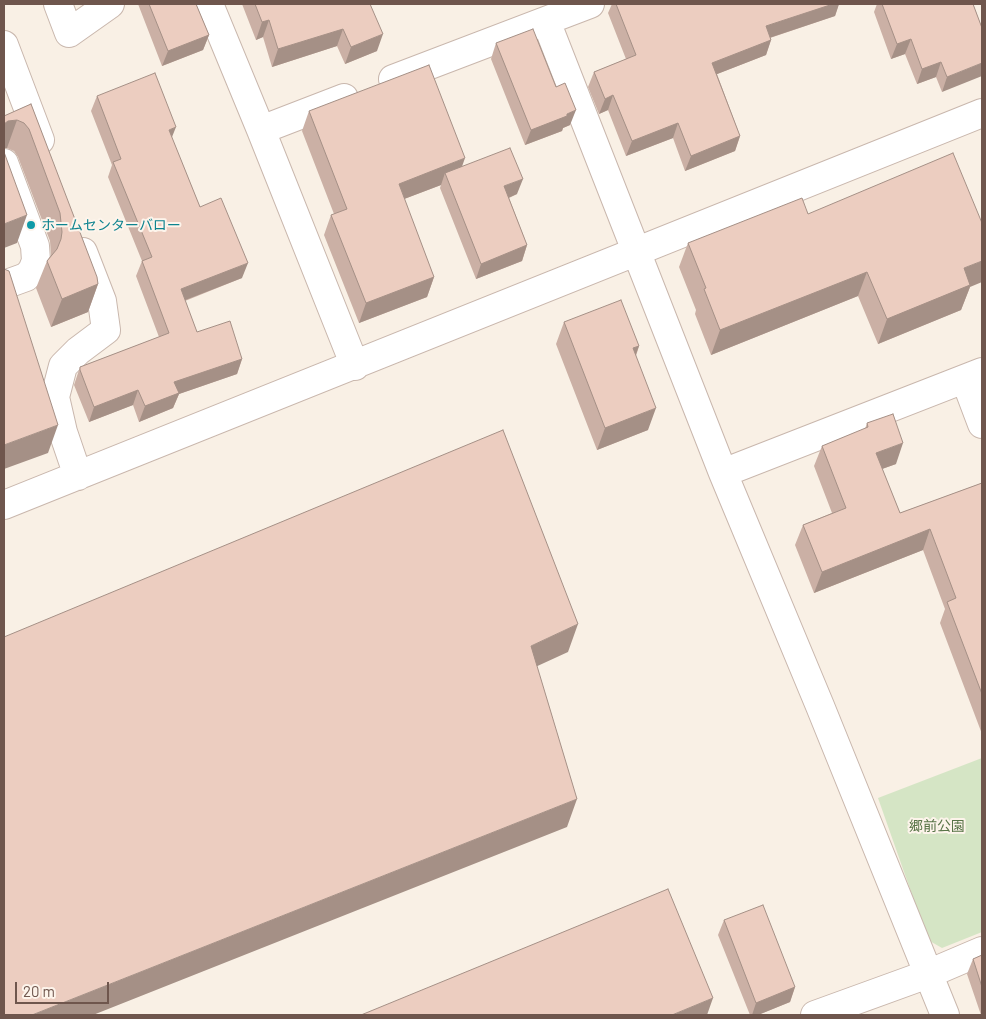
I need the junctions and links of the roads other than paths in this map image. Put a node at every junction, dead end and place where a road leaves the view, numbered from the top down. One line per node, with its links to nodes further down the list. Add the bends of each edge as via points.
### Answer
1 (58, 4): 2 (street, via 69,33)
2 (110, 4)
3 (209, 4): 8 (street)
4 (590, 4): 5 (street)
5 (546, 21): 8 (street); 12 (street)
6 (4, 45): 10 (street)
7 (982, 113): 12 (street)
8 (261, 130): 14 (street)
9 (4, 163): 13 (street, via 35,246 36,261 26,277)
10 (49, 164)
11 (74, 228): 18 (street, via 102,301 106,330 63,366 55,397)
12 (637, 251): 14 (street); 17 (street)
13 (4, 285)
14 (355, 366): 18 (street)
15 (973, 376): 16 (street); 17 (street)
16 (982, 424)
17 (723, 473): 21 (street)
18 (78, 476): 19 (street)
19 (4, 505)
20 (982, 951): 21 (street)
21 (928, 974): 22 (street); 23 (street)
22 (816, 1015)
23 (945, 1015)

